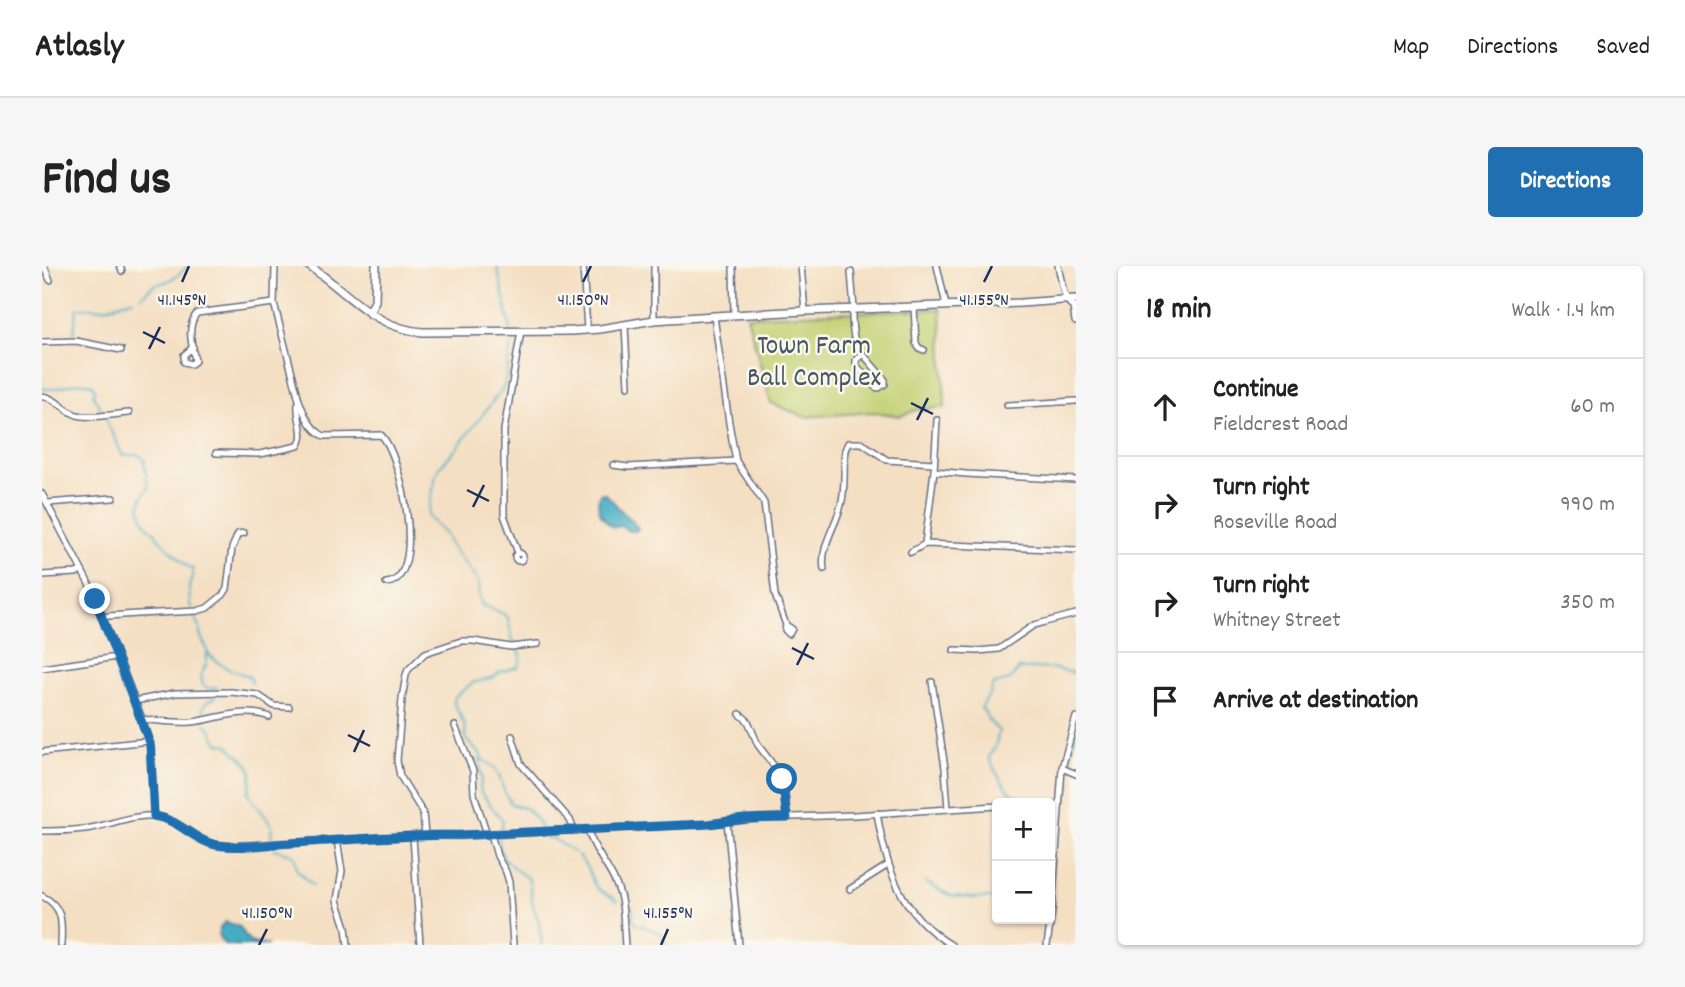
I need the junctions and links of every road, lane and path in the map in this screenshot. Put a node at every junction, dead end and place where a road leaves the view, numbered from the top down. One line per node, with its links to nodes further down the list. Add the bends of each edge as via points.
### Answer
1 (44, 266): 12 (street)
2 (275, 266): 14 (street)
3 (309, 266): 19 (main road)
4 (376, 266): 19 (main road, via 375,299)
5 (583, 266): 25 (street)
6 (654, 266): 22 (street)
7 (733, 266): 20 (street)
8 (801, 266): 18 (street)
9 (937, 266): 16 (street)
10 (1058, 266): 13 (street, via 1064,293)
11 (851, 272): 17 (street)
12 (50, 280)
13 (1072, 300): 16 (main road); 23 (main road)
14 (274, 303): 28 (street, via 197,313 190,328); 34 (street)
15 (914, 306): 16 (main road); 17 (main road); 30 (street, via 916,342)
16 (946, 306)
17 (853, 309): 18 (main road); 31 (street, via 853,335)
18 (805, 310): 20 (main road)
19 (369, 313): 26 (main road, via 389,325 414,331)
20 (734, 314): 21 (main road)
21 (714, 316): 22 (main road); 40 (street)
22 (654, 320): 24 (main road)
23 (1076, 321)
24 (625, 325): 25 (main road); 32 (street)
25 (587, 330): 26 (main road)
26 (515, 331): 52 (street, via 504,430 505,515)
27 (42, 342): 29 (street, via 76,341)
28 (193, 347)
29 (121, 350)
30 (924, 350)
31 (863, 354): 31 (street, via 885,380 879,388 855,363)
32 (628, 386)
33 (42, 397): 37 (street, via 82,415)
34 (299, 400): 39 (street, via 302,438 298,446 260,454); 56 (street, via 321,435 378,434 387,443 405,498 408,532 405,569 396,580)
35 (1076, 401): 36 (street)
36 (1007, 405)
37 (130, 413)
38 (937, 420): 41 (street)
39 (216, 453)
40 (736, 461): 42 (street); 59 (street, via 764,503 775,595)
41 (934, 463): 43 (street); 53 (street, via 887,460 862,443 848,443 842,505 824,553)
42 (612, 465)
43 (934, 471): 44 (street); 49 (street)
44 (1076, 480)
45 (42, 494): 47 (street)
46 (113, 498): 47 (street)
47 (47, 503): 54 (street)
48 (244, 533): 58 (street, via 233,543 226,592 207,608)
49 (925, 544): 50 (street); 51 (street)
50 (1076, 550)
51 (911, 552)
52 (518, 553)
53 (824, 569)
54 (81, 571): 55 (street); 58 (street)
55 (42, 575)
56 (386, 583)
57 (1076, 614): 61 (street, via 1034,625 999,649)
58 (103, 618): 62 (street)
59 (786, 625)
60 (538, 644): 87 (street, via 506,647 461,641 430,650 407,672 397,761 400,776 423,813)
61 (954, 650)
62 (117, 657): 63 (street); 65 (street)
63 (42, 668)
64 (932, 682): 78 (street)
65 (135, 701): 66 (street, via 175,692 231,692 258,695 274,706); 70 (street)
66 (289, 707)
67 (740, 714): 81 (street, via 780,774)
68 (269, 717): 70 (street, via 246,713 188,722)
69 (1076, 717): 75 (street)
70 (142, 719): 73 (street)
71 (455, 726): 86 (street, via 473,771 474,794)
72 (512, 736): 83 (street, via 521,764 570,820)
73 (149, 741): 74 (street); 80 (street)
74 (42, 752)
75 (1062, 768): 76 (street); 100 (street)
76 (1076, 774)
77 (992, 806): 78 (street)
78 (948, 808): 79 (street)
79 (877, 813): 81 (street); 90 (street)
80 (154, 816): 85 (street); 89 (street, via 215,845)
81 (787, 818): 82 (street)
82 (727, 821): 84 (street); 98 (street)
83 (573, 830): 84 (street); 86 (street)
84 (588, 830): 97 (street, via 620,893)
85 (42, 831)
86 (489, 834): 87 (street); 96 (street, via 509,882)
87 (425, 835): 88 (street)
88 (414, 836): 89 (street); 95 (street)
89 (337, 840): 94 (street, via 342,872 337,900)
90 (888, 865): 91 (street); 99 (street, via 908,906)
91 (850, 889)
92 (42, 896): 93 (street, via 62,920)
93 (61, 945)
94 (348, 945)
95 (420, 945)
96 (513, 945)
97 (625, 945)
98 (739, 945)
99 (951, 945)
100 (1047, 945)

